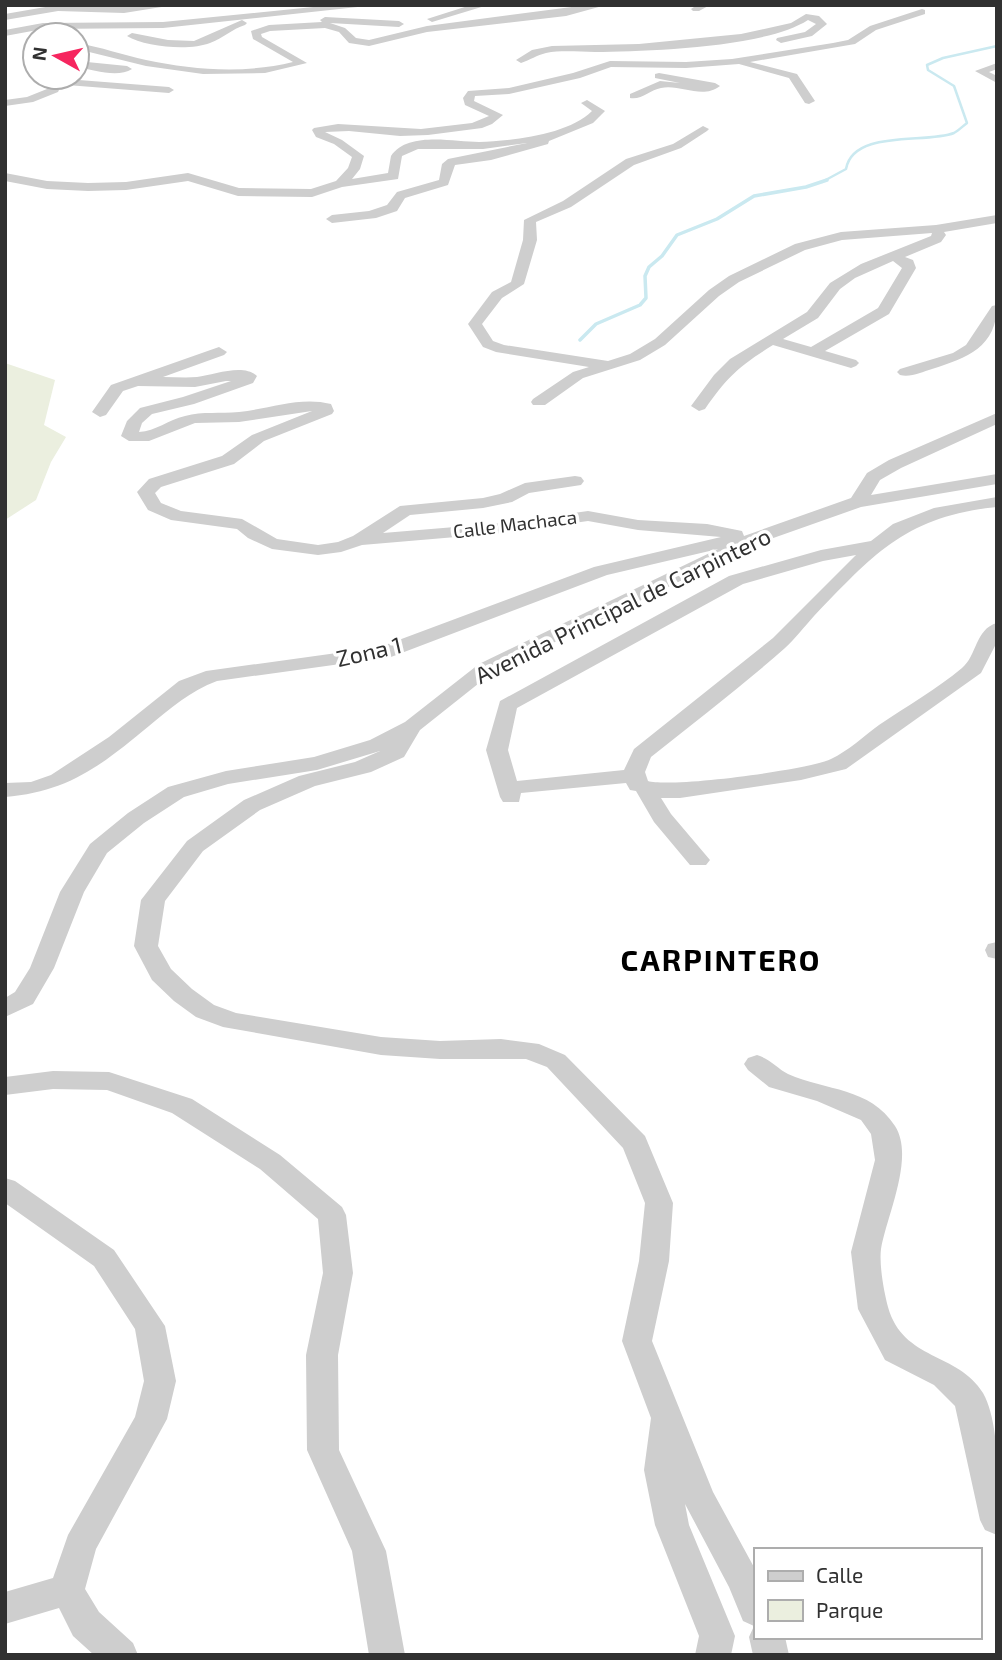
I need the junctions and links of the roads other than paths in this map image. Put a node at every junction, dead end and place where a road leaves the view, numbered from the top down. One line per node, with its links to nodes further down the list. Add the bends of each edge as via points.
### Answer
1 (169, 5): 6 (street, via 124,10 58,8)
2 (371, 5): 9 (street, via 163,26 60,24)
3 (483, 5): 7 (street)
4 (601, 5): 8 (street, via 427,29 369,43 353,41 342,30)
5 (922, 12): 14 (street, via 873,28 851,42)
6 (5, 17)
7 (399, 24): 8 (street, via 373,29); 10 (street, via 255,21 232,25 207,41 185,44)
8 (326, 25): 17 (street, via 255,33 302,63 291,66 191,71)
9 (5, 32)
10 (91, 35)
11 (21, 42): 12 (street)
12 (5, 43)
13 (91, 49): 17 (street)
14 (789, 52): 15 (street, via 774,43 819,28 822,24 816,18 806,17 801,24 783,30 725,39 547,49); 16 (street)
15 (521, 60)
16 (736, 62): 20 (street, via 610,64); 26 (street, via 793,76)
17 (146, 63): 18 (street, via 127,69)
18 (91, 66)
19 (997, 66): 21 (street, via 980,71)
20 (566, 78): 25 (street, via 626,71 715,86 660,84); 32 (street, via 509,91 472,93 469,103 497,115 471,127 401,133 318,130 358,156 354,169)
21 (997, 80)
22 (91, 83): 23 (street)
23 (169, 90)
24 (52, 91): 27 (street)
25 (634, 96)
26 (809, 101)
27 (5, 103)
28 (587, 103): 30 (street, via 599,109 589,121)
29 (703, 129): 42 (street, via 677,146 630,162 567,204 530,220 530,240 517,284 497,295 475,324 488,344 501,349)
30 (543, 139): 32 (street, via 414,146 400,151 394,176); 33 (street, via 448,164 444,182 401,195 392,208)
31 (5, 177): 32 (street, via 88,187 188,177 238,192 312,193)
32 (340, 184)
33 (332, 219)
34 (997, 219): 35 (street)
35 (936, 229): 36 (street, via 936,239); 42 (street, via 841,236 790,251 724,286 660,342)
36 (893, 256): 38 (street, via 840,280 813,315); 40 (street, via 908,262 909,268 884,311)
37 (997, 309): 43 (street, via 972,348)
38 (770, 340): 40 (street); 46 (street, via 735,362)
39 (219, 352): 44 (street)
40 (813, 352): 41 (street)
41 (852, 363)
42 (606, 365): 45 (street, via 578,375)
43 (905, 372)
44 (131, 381): 47 (street, via 117,388); 54 (street, via 195,382 249,376 188,401 146,411 129,436 139,438 195,418 316,406 326,411 258,438 228,460 155,483 146,492 154,506 177,516 242,524 272,544 296,549 341,547)
45 (540, 402)
46 (699, 406)
47 (100, 412)
48 (997, 418): 51 (street, via 873,477)
49 (997, 479): 51 (street, Avenida Principal de Carpintero)
50 (575, 481): 54 (street, via 525,488 483,503 406,510)
51 (858, 502): 53 (street, Avenida Principal de Carpintero)
52 (997, 502): 55 (street, via 937,511 902,525)
53 (753, 539): 54 (street, Calle Machaca, via 588,516); 57 (street, Avenida Principal de Carpintero, via 486,668); 59 (street, Zona 1, via 601,571 384,653 213,675 186,685 117,742 59,780)
54 (359, 540)
55 (876, 546): 58 (street, via 780,642 642,754 634,772); 58 (street, via 736,580 507,705 497,750 509,792)
56 (997, 629): 58 (street, via 974,669 838,764 680,791 657,791)
57 (412, 726): 61 (street, Avenida Principal de Carpintero, via 378,745 317,763 226,778 176,792 136,818 98,849 72,892 42,968 24,998); 65 (street, via 396,752 363,767 307,781 252,805 195,846 153,900 146,946 161,974 183,995 205,1011 232,1021 382,1045 530,1050 556,1061 635,1143 659,1203 654,1261 637,1341)
58 (640, 782): 60 (street)
59 (5, 790)
60 (698, 860)
61 (5, 1009)
62 (757, 1064): 66 (street, via 778,1080 871,1113 885,1132 889,1160 866,1252 873,1309 896,1351 945,1376 970,1400)
63 (5, 1086): 71 (street, via 53,1080 108,1081 182,1106 270,1162 332,1215 338,1273 322,1355 323,1450 369,1551)
64 (5, 1188): 67 (street, via 104,1258 150,1326 160,1381 151,1419 80,1546)
65 (666, 1419): 68 (street, via 698,1497); 72 (street, via 661,1470 672,1525 717,1636)
66 (997, 1520)
67 (67, 1590): 69 (street); 70 (street, via 86,1624)
68 (754, 1607)
69 (5, 1608)
70 (120, 1655)
71 (387, 1655)
72 (713, 1655)

